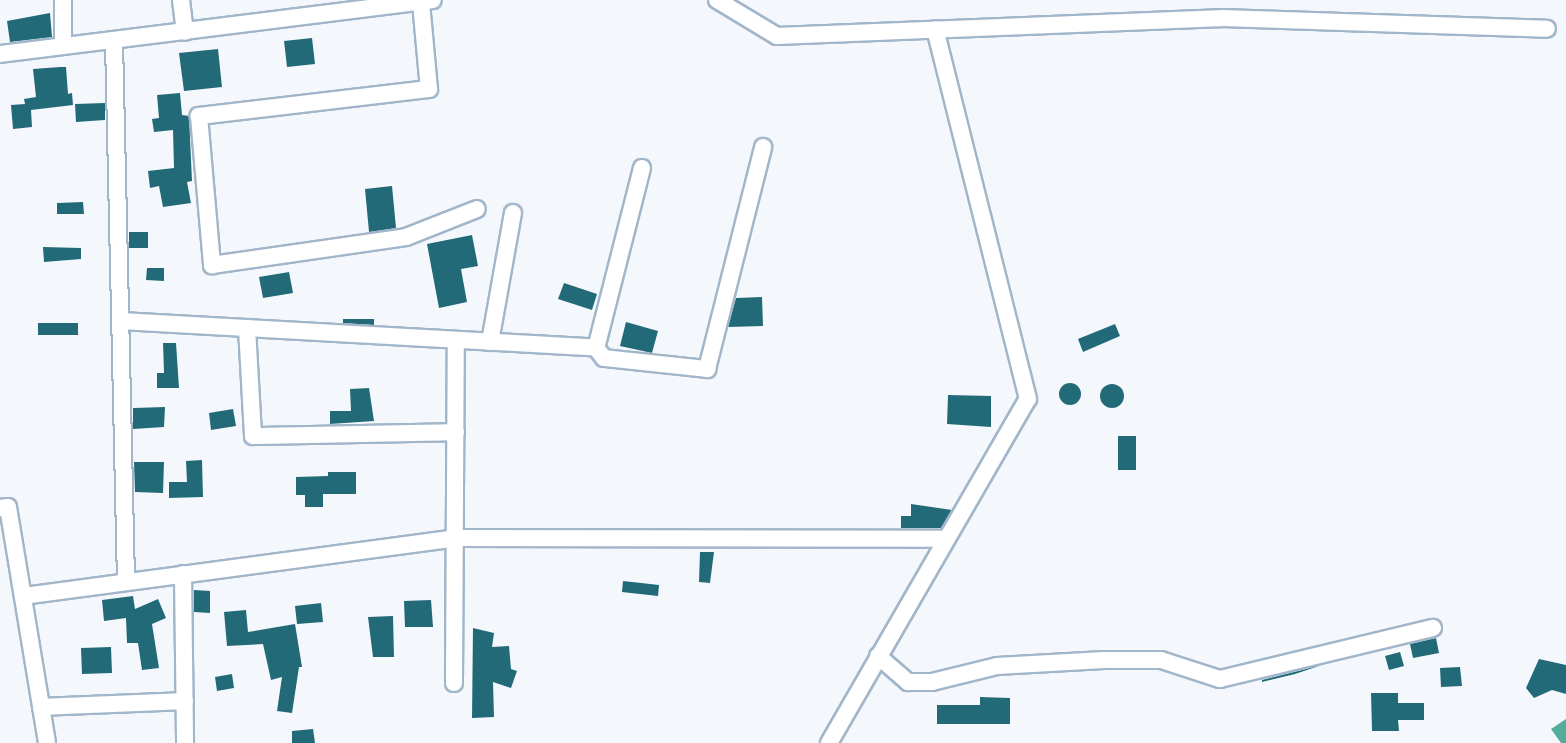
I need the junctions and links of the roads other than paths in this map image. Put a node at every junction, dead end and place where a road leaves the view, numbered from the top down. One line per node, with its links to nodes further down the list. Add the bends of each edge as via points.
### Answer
1 (63, 0): 9 (street)
2 (181, 0): 7 (street)
3 (717, 0): 6 (street, via 777,36)
4 (427, 1): 7 (street); 13 (street, via 429,89 199,116 212,265 406,237)
5 (1547, 29): 6 (street, via 1222,18)
6 (935, 30): 23 (street, via 1028,399)
7 (186, 32): 8 (street)
8 (114, 40): 9 (street); 15 (street)
9 (63, 46): 10 (street)
10 (0, 54)
11 (763, 147): 19 (street, via 707,369 604,358)
12 (642, 168): 19 (street)
13 (477, 209)
14 (513, 213): 18 (street)
15 (120, 321): 16 (street); 25 (street)
16 (247, 328): 17 (street); 20 (street, via 253,436)
17 (456, 340): 18 (street); 20 (street)
18 (490, 342): 19 (street)
19 (596, 348)
20 (456, 432): 22 (street)
21 (0, 508): 26 (street, via 8,507)
22 (455, 538): 23 (street); 24 (street); 29 (street)
23 (945, 539): 28 (street)
24 (183, 575): 25 (street); 30 (street)
25 (126, 582): 26 (street)
26 (23, 596): 31 (street)
27 (1433, 628): 28 (street, via 1220,679 1161,660 1104,660 997,666 932,682 908,682)
28 (878, 656): 34 (street)
29 (454, 683)
30 (185, 701): 31 (street); 33 (street)
31 (41, 707): 32 (street)
32 (47, 743)
33 (185, 743)
34 (829, 743)

